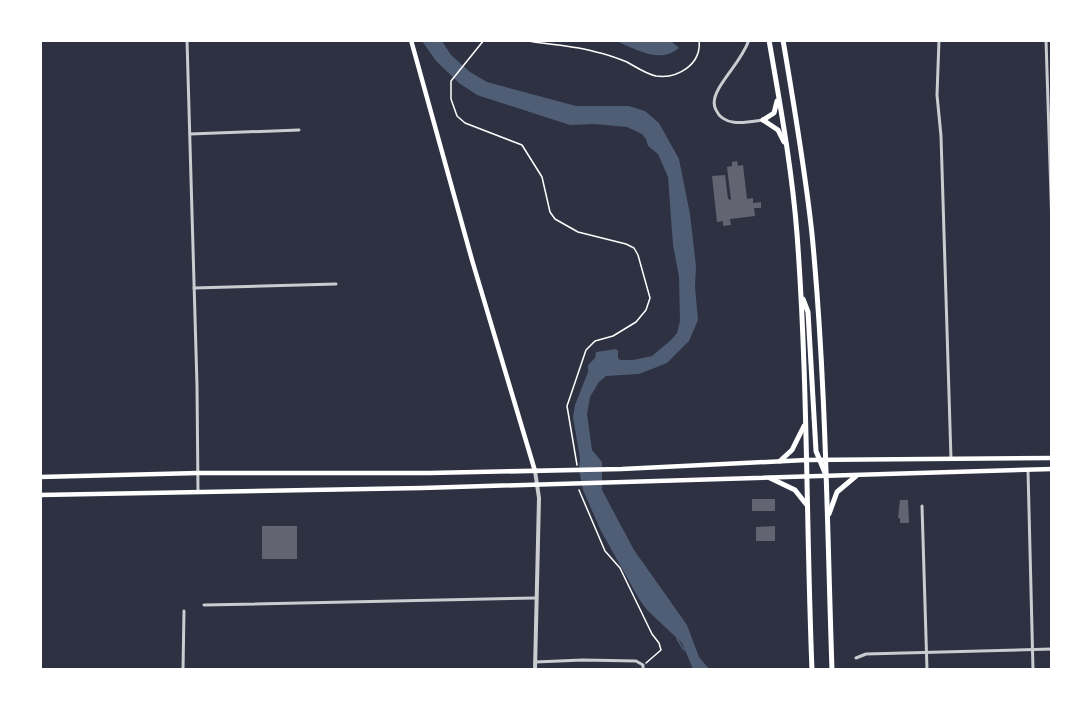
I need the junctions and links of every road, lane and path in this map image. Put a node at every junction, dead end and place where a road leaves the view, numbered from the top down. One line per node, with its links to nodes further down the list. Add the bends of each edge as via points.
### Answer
1 (187, 40): 14 (street)
2 (411, 40): 28 (main road)
3 (484, 40): 29 (path, via 452,79 451,99 460,120 526,149 543,180 555,219 593,237 630,246 638,255 650,298 636,322 588,346 567,412 578,463)
4 (523, 40): 5 (path, via 593,51 656,76 693,64 699,54)
5 (699, 40)
6 (749, 40): 12 (street, via 742,57 718,88 714,106 729,122)
7 (769, 40): 11 (highway)
8 (783, 40): 24 (highway, via 812,233 820,330)
9 (939, 40): 22 (street, via 937,95)
10 (1046, 40): 16 (street)
11 (777, 85): 12 (highway, via 776,109); 15 (highway)
12 (763, 120): 15 (highway, via 778,130)
13 (299, 130): 14 (street)
14 (190, 134): 18 (street)
15 (786, 146): 19 (highway)
16 (1052, 227)
17 (336, 284): 18 (street)
18 (194, 288): 30 (street)
19 (801, 292): 20 (highway); 24 (highway, via 808,312 815,441)
20 (806, 421): 23 (highway); 25 (highway, via 796,444)
21 (1052, 458): 22 (main road)
22 (951, 459): 24 (main road)
23 (806, 460): 24 (main road); 25 (main road); 33 (highway)
24 (823, 460): 34 (highway)
25 (780, 461): 29 (main road)
26 (1052, 469): 27 (main road)
27 (1028, 470): 31 (main road); 47 (street)
28 (535, 471): 29 (main road); 30 (main road); 36 (street)
29 (573, 471)
30 (198, 473): 32 (main road); 38 (street)
31 (856, 476): 34 (main road); 42 (highway, via 837,492)
32 (40, 477)
33 (806, 477): 34 (main road); 35 (main road); 41 (highway)
34 (826, 477): 42 (highway)
35 (770, 478): 36 (main road); 41 (highway, via 795,490)
36 (538, 484): 38 (main road); 43 (street)
37 (579, 490): 51 (path, via 605,551 620,568 659,643 661,650)
38 (198, 491): 39 (main road)
39 (40, 495)
40 (922, 506): 48 (street)
41 (808, 509): 54 (highway)
42 (827, 519): 55 (highway)
43 (536, 598): 44 (street); 50 (street)
44 (204, 605)
45 (184, 611): 52 (street)
46 (1052, 649): 47 (street)
47 (1032, 650): 48 (street); 57 (street)
48 (927, 652): 49 (street, via 866,654); 56 (street)
49 (856, 658)
50 (536, 662): 51 (street, via 636,661); 53 (street)
51 (643, 667)
52 (183, 669)
53 (535, 669)
54 (812, 669)
55 (832, 669)
56 (927, 669)
57 (1033, 669)

